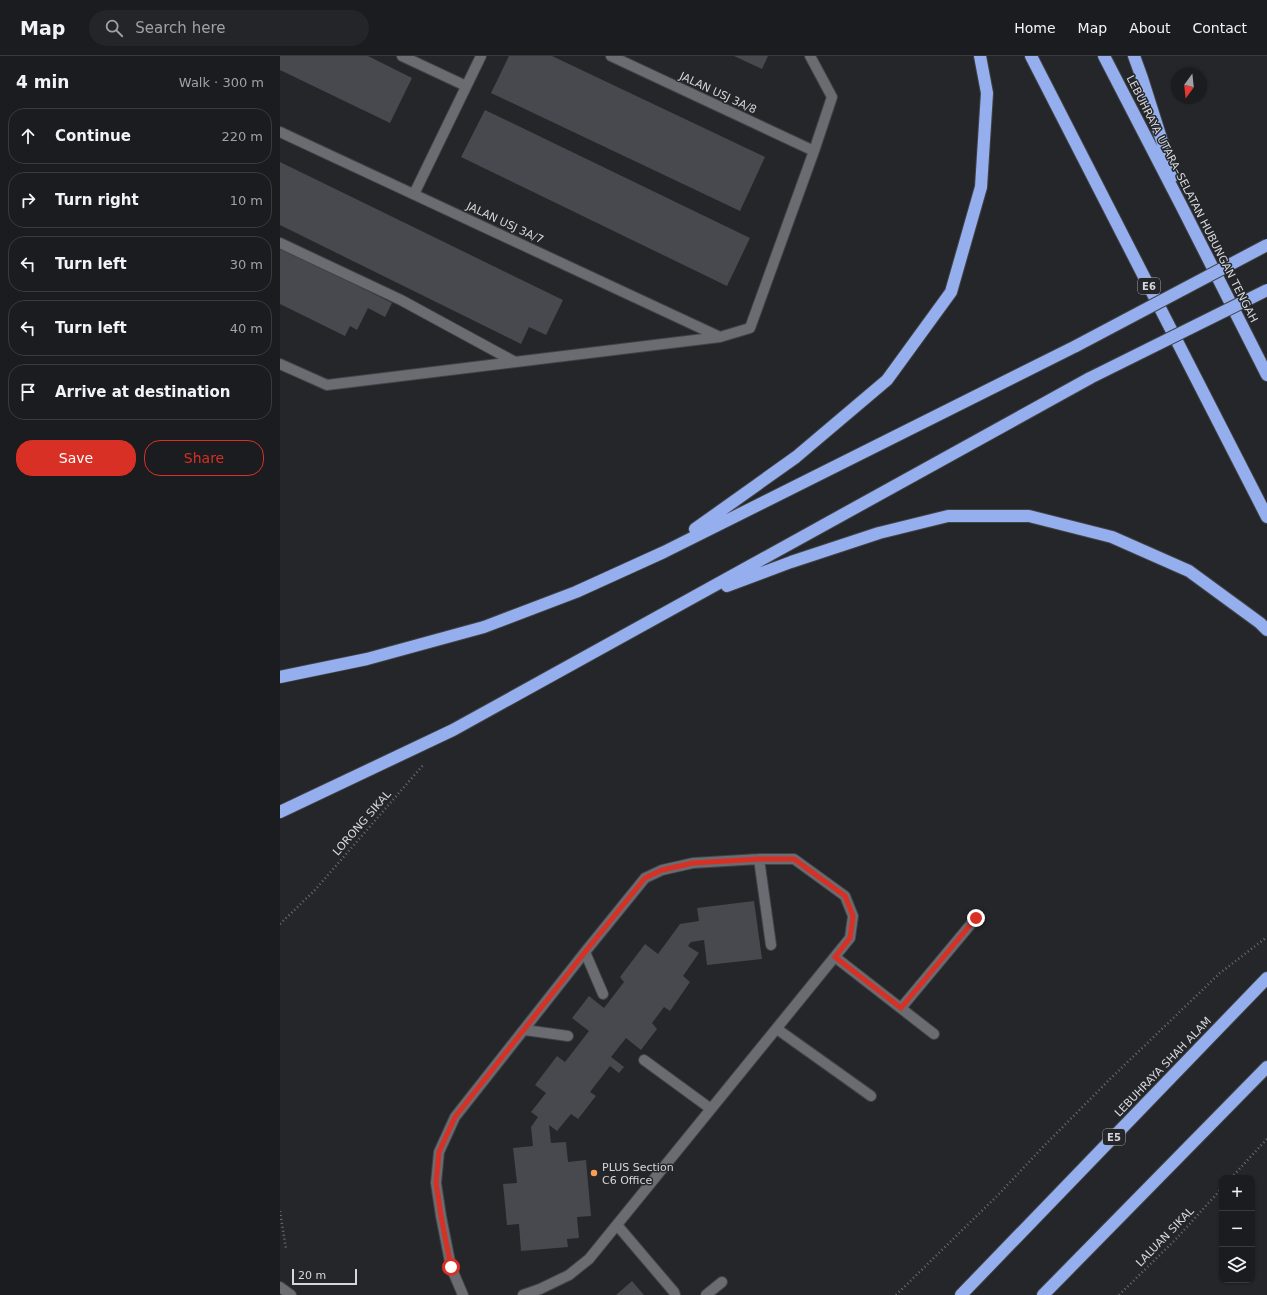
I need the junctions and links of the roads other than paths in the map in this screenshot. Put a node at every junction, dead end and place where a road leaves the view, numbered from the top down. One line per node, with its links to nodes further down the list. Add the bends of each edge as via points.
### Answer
1 (402, 56): 9 (street)
2 (481, 56): 9 (street)
3 (612, 56): 11 (street, JALAN USJ 3A/8)
4 (810, 56): 11 (street, via 832,97)
5 (980, 56): 22 (highway, via 987,93 981,187 951,292 887,380 796,457)
6 (1031, 56): 21 (highway, E6)
7 (1104, 56): 13 (highway, LEBUHRAYA UTARA–SELATAN HUBUNGAN TENGAH)
8 (1134, 56): 13 (highway)
9 (466, 86): 12 (street)
10 (280, 132): 12 (street, JALAN USJ 3A/7)
11 (814, 152): 17 (street, via 750,328)
12 (414, 194): 17 (street, JALAN USJ 3A/7)
13 (1182, 207): 20 (highway, LEBUHRAYA UTARA–SELATAN HUBUNGAN TENGAH)
14 (280, 243): 18 (street, via 401,300)
15 (1267, 245): 22 (highway, bridge, via 1076,346)
16 (1267, 290): 23 (highway, bridge, via 1090,378)
17 (720, 337): 18 (street)
18 (515, 362): 19 (street, via 327,385)
19 (280, 364)
20 (1267, 376)
21 (1267, 517)
22 (664, 552): 25 (highway, via 576,592 484,627 367,659)
23 (688, 600): 24 (highway, via 879,533 948,516 1029,516 1112,537 1189,571); 26 (highway, via 453,730)
24 (1267, 630)
25 (280, 677)
26 (280, 812)
27 (760, 859): 29 (street); 30 (street, via 693,863 662,870 645,878); 31 (street, via 794,859 845,896 853,916 850,938)
28 (976, 918): 34 (street)
29 (771, 945)
30 (585, 952): 33 (street); 36 (street)
31 (835, 957): 34 (street); 35 (street)
32 (1267, 978): 51 (highway, LEBUHRAYA SHAH ALAM / E5)
33 (604, 994)
34 (901, 1008): 37 (street)
35 (777, 1029): 41 (street); 42 (street)
36 (525, 1030): 38 (street); 47 (street, via 455,1117 439,1152 436,1183 441,1216 451,1267)
37 (934, 1034)
38 (568, 1036)
39 (644, 1060): 42 (street)
40 (1267, 1067): 52 (highway)
41 (871, 1096)
42 (711, 1109): 43 (street)
43 (617, 1225): 48 (street, via 589,1259 569,1275); 49 (street)
44 (722, 1282): 50 (street)
45 (280, 1287): 46 (street)
46 (291, 1295)
47 (463, 1295)
48 (523, 1295)
49 (675, 1295)
50 (706, 1295)
51 (961, 1295)
52 (1043, 1295)

